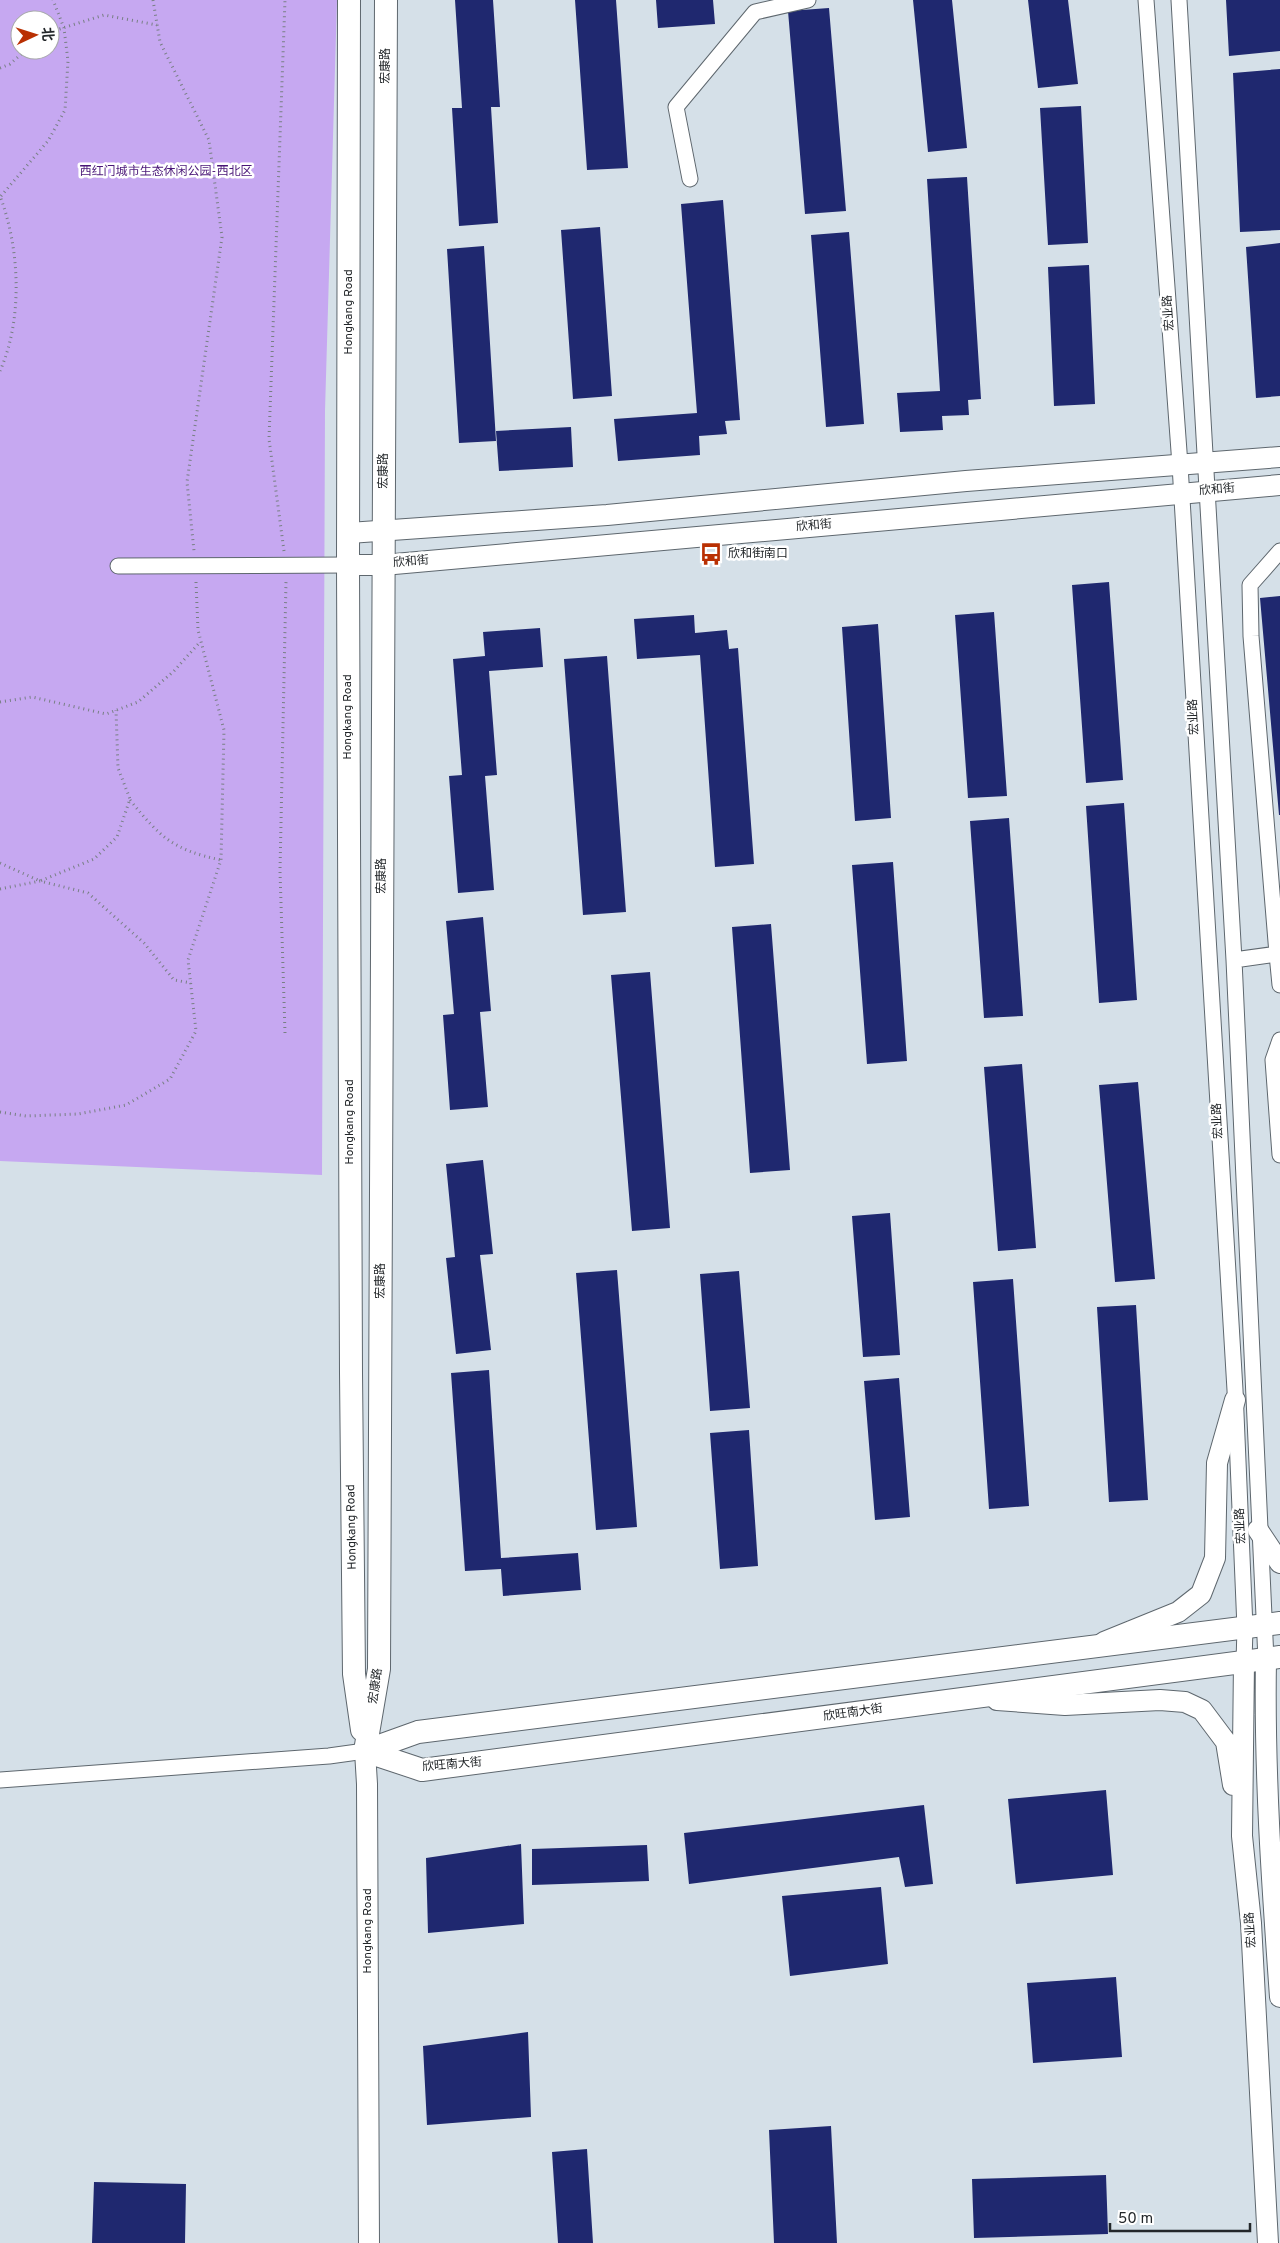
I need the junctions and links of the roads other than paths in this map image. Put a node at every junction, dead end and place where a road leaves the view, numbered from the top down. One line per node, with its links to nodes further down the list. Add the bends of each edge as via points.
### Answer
1 (349, 0): 17 (main road, Hongkang Road)
2 (386, 0): 16 (main road, 宏康路)
3 (808, 0): 6 (street, via 755,12 676,107)
4 (1146, 0): 9 (street, 宏业路)
5 (1179, 0): 8 (street, 宏业路)
6 (690, 179)
7 (1280, 457): 8 (street)
8 (1206, 463): 9 (street); 12 (street, 宏业路)
9 (1180, 465): 10 (street); 13 (street, 宏业路)
10 (966, 481): 14 (street, via 981,487 983,494 980,502); 15 (street)
11 (1280, 485): 12 (street, 欣和街)
12 (1207, 490): 13 (street, 欣和街); 24 (street, 宏业路)
13 (1180, 493): 14 (street, 欣和街); 29 (street, 宏业路)
14 (968, 511): 18 (street, 欣和街)
15 (607, 515): 16 (street); 18 (street, via 596,522 590,533 594,543)
16 (384, 532): 17 (street); 21 (main road, 宏康路)
17 (349, 533): 20 (main road, Hongkang Road)
18 (608, 545): 21 (street, 欣和街)
19 (1280, 551): 23 (street, via 1250,585 1251,636)
20 (348, 565): 21 (street, 欣和街); 22 (street); 37 (main road, Hongkang Road, via 354,1674)
21 (383, 565): 37 (main road, 宏康路, via 379,1669)
22 (118, 566)
23 (1277, 954): 24 (street); 25 (street)
24 (1234, 960): 28 (street, 宏业路)
25 (1280, 985)
26 (1280, 1040): 27 (street, via 1272,1060)
27 (1280, 1155)
28 (1254, 1391): 29 (street); 30 (street, 宏业路)
29 (1235, 1395): 32 (street, 宏业路); 33 (street, via 1217,1463 1215,1558 1201,1594 1178,1612)
30 (1258, 1530): 31 (street); 32 (street, 宏业路)
31 (1280, 1563)
32 (1263, 1625): 33 (main road); 34 (street, 宏业路); 35 (street, 宏业路)
33 (1091, 1647): 37 (main road, via 418,1732)
34 (1273, 1658): 35 (main road, 欣旺南大街); 41 (street, 宏业路, via 1265,1700)
35 (1244, 1662): 36 (main road, 欣旺南大街); 40 (street, 宏业路)
36 (965, 1698): 37 (main road, 欣旺南大街, via 422,1770); 40 (street, via 1065,1705 1160,1700 1185,1702 1202,1710 1226,1742)
37 (365, 1751): 38 (street); 43 (street, Hongkang Road)
38 (0, 1780)
39 (1280, 1834): 41 (street)
40 (1242, 1836): 44 (street, 宏业路, via 1251,1923)
41 (1271, 1873): 42 (street, 宏业路)
42 (1280, 1997)
43 (369, 2243)
44 (1268, 2243)

